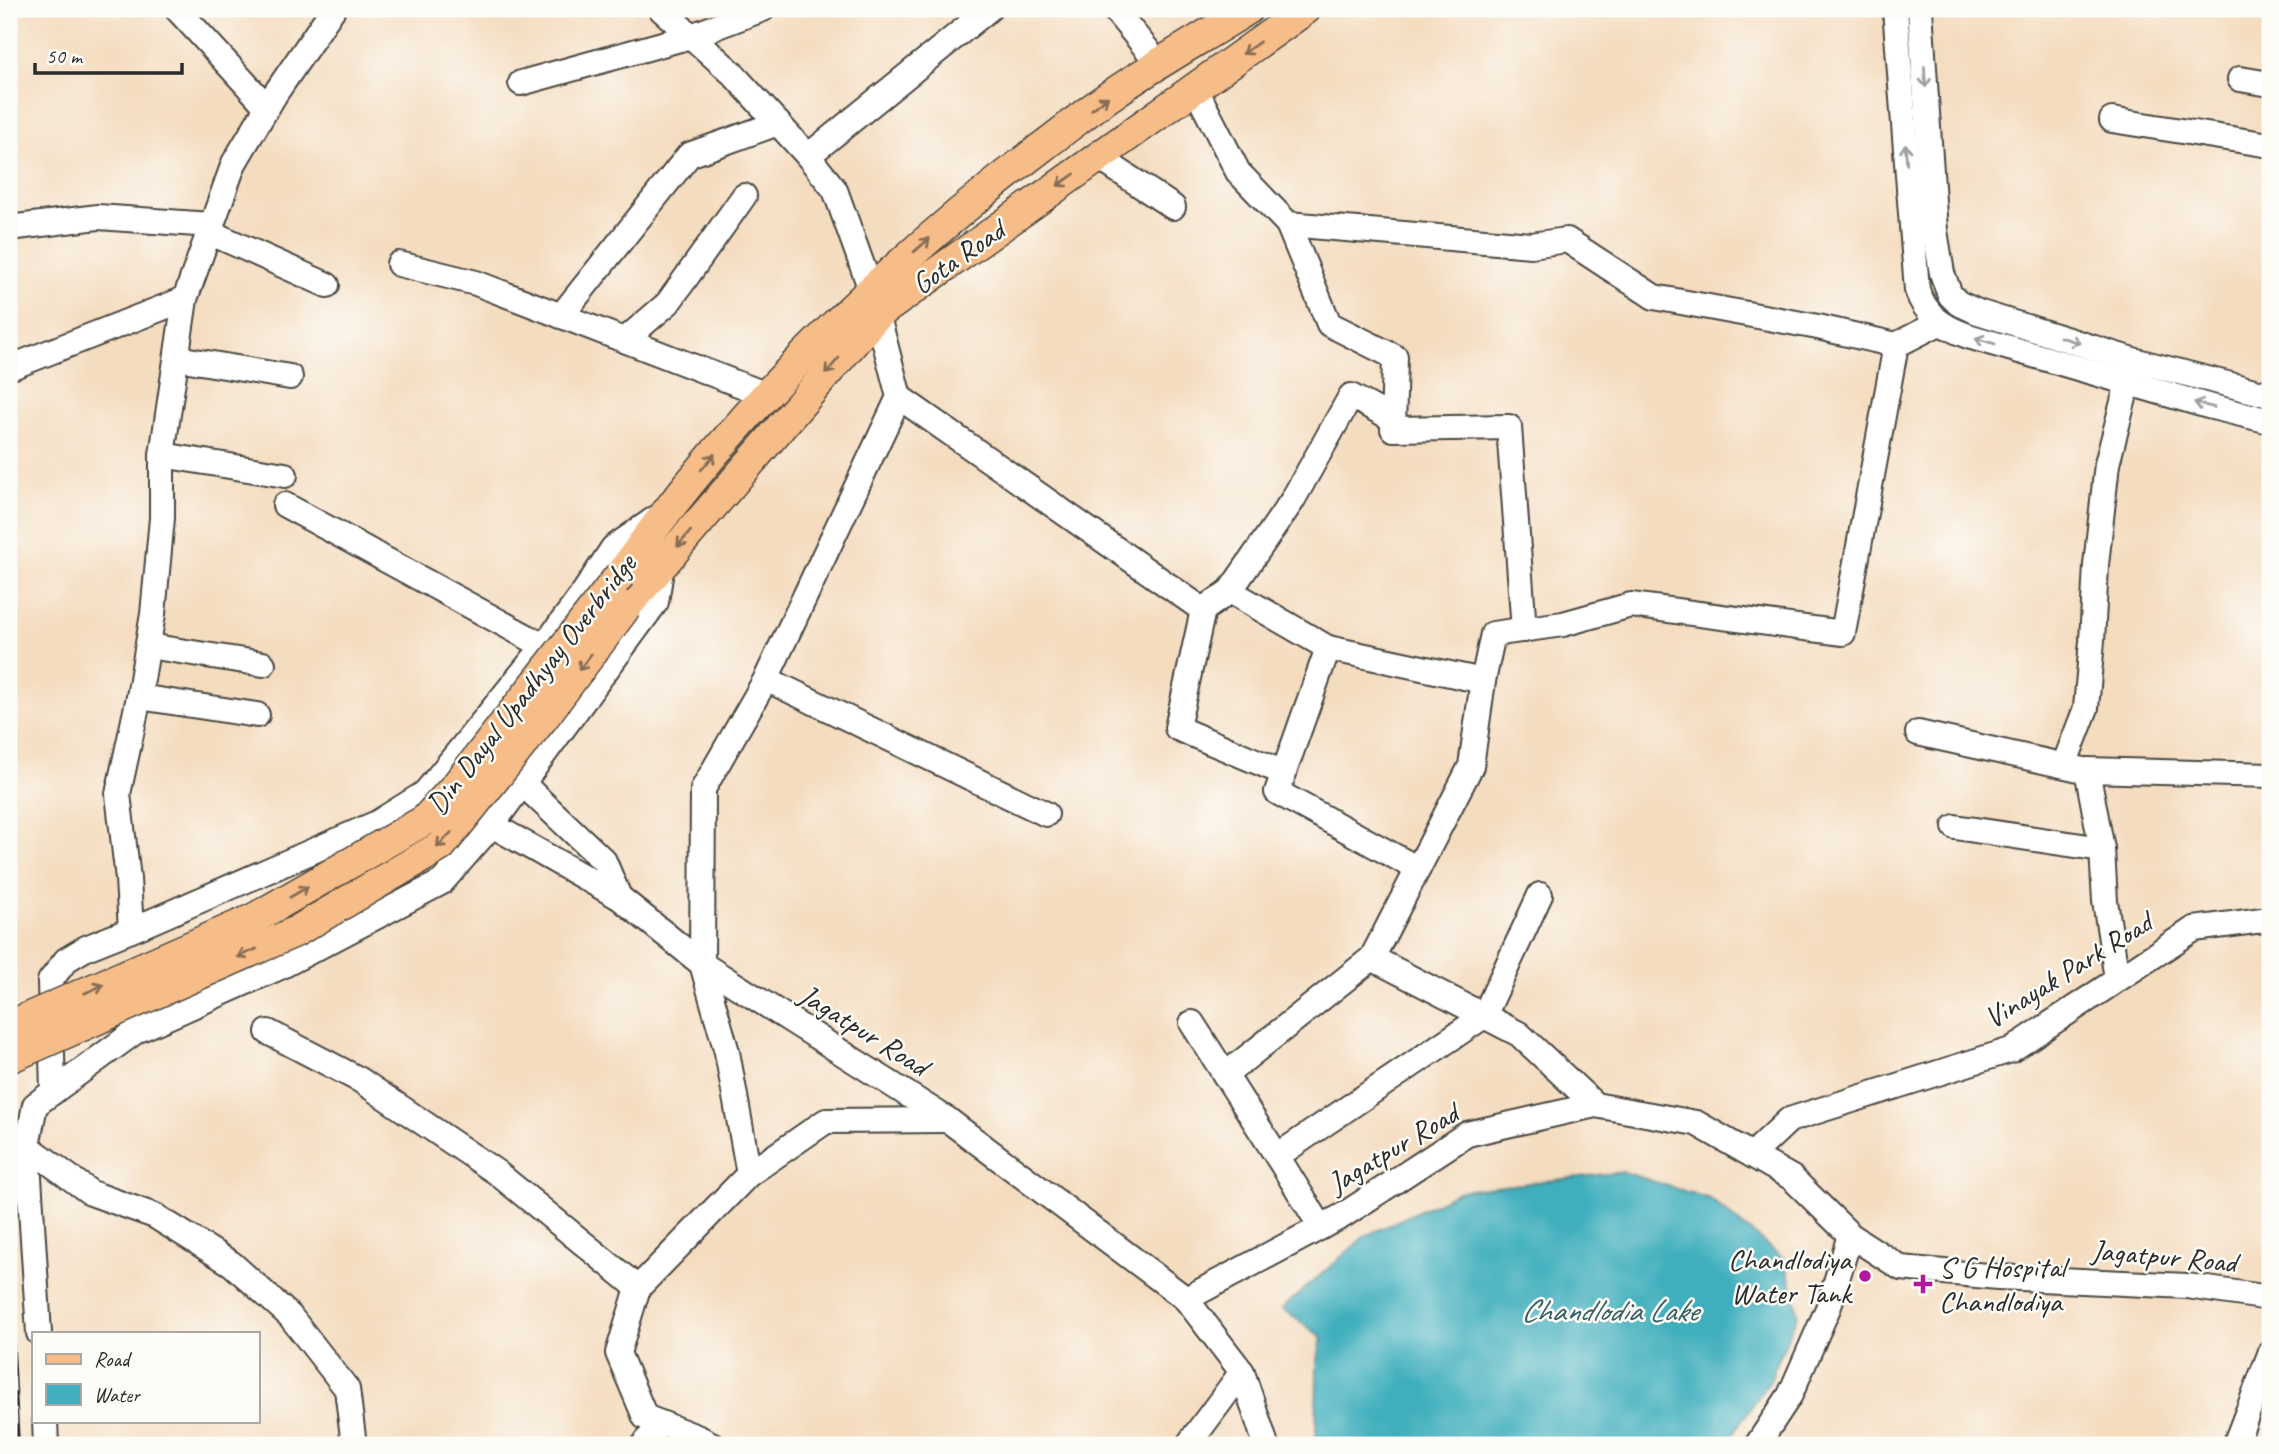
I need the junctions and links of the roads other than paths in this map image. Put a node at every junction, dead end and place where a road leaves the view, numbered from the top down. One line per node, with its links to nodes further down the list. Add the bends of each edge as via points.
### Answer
1 (177, 9): 18 (street)
2 (333, 9): 18 (street)
3 (662, 9): 12 (street)
4 (763, 9): 11 (street)
5 (989, 9): 22 (street)
6 (1114, 9): 13 (street)
7 (1248, 9): 13 (main road, Gota Road)
8 (1307, 9): 17 (main road, Gota Road, one-way to 17)
9 (1895, 9): 34 (street, one-way to 9, via 1926,310 1917,290)
10 (1920, 9): 39 (street, one-way to 39, via 1936,231 1950,295 1968,309)
11 (728, 17): 12 (street)
12 (691, 36): 15 (street); 20 (street)
13 (1159, 64): 32 (main road, Gota Road, one-way to 13, via 978,195)
14 (2241, 79): 16 (street)
15 (521, 83)
16 (2270, 84)
17 (1195, 88): 23 (main road, Gota Road); 26 (street, via 1238,172)
18 (267, 107): 28 (street, via 234,163)
19 (2112, 120): 21 (street)
20 (778, 123): 22 (street); 33 (street, via 689,155)
21 (2270, 145)
22 (808, 156): 32 (street, via 835,190)
23 (1098, 158): 25 (street); 32 (main road, Gota Road, one-way to 32)
24 (744, 196): 35 (street, via 668,303)
25 (1172, 207)
26 (1288, 224): 36 (street, via 1531,245 1567,240 1654,297); 44 (street, via 1329,324 1395,357)
27 (9, 228): 28 (street, via 97,217)
28 (210, 229): 30 (street); 31 (street)
29 (399, 264): 33 (street, via 476,283)
30 (327, 285)
31 (185, 299): 37 (street); 38 (street)
32 (874, 302): 41 (main road, Gota Road); 43 (street); 50 (main road, Gota Road, one-way to 50)
33 (561, 316): 35 (street)
34 (1939, 323): 36 (street); 39 (street, one-way to 34, via 1968,336)
35 (625, 340): 41 (street)
36 (1896, 345): 53 (street, via 1843,633 1631,605 1563,624)
37 (177, 358): 40 (street); 46 (street)
38 (9, 368)
39 (2131, 372): 42 (street); 45 (street, one-way to 39); 63 (street, via 2107,464 2086,708)
40 (290, 377)
41 (767, 395): 49 (main road, Gota Road, one-way to 41)
42 (2270, 395)
43 (899, 397): 52 (street); 58 (street)
44 (1393, 419): 51 (street, via 1351,396 1292,501); 53 (street, via 1393,429 1509,427)
45 (2270, 421)
46 (162, 455): 47 (street); 54 (street, via 162,517)
47 (285, 475)
48 (285, 505): 55 (street)
49 (663, 513): 55 (street, via 613,548); 82 (main road, Din Dayal Upadhyay Overbridge, one-way to 49, bridge, via 253,919 425,820 620,575)
50 (662, 564): 66 (street, via 656,602); 84 (main road, Din Dayal Upadhyay Overbridge, one-way to 84, bridge, via 441,846 295,932)
51 (1230, 591): 52 (street); 56 (street)
52 (1203, 610): 64 (street, via 1177,728)
53 (1524, 629): 59 (street, via 1493,634)
54 (148, 646): 57 (street); 60 (street)
55 (544, 646): 67 (street)
56 (1328, 648): 59 (street); 64 (street)
57 (264, 664)
58 (766, 679): 68 (street); 78 (street, via 703,789)
59 (1483, 681): 72 (street, via 1471,766)
60 (139, 697): 61 (street); 76 (street, via 118,794)
61 (257, 715)
62 (1918, 733): 63 (street)
63 (2075, 768): 65 (street); 71 (street)
64 (1284, 773): 72 (street, via 1277,792)
65 (2270, 775)
66 (522, 783): 69 (street); 74 (street, via 604,861)
67 (425, 793): 69 (street, Jagatpur Road); 76 (street, via 377,824)
68 (1046, 814)
69 (492, 825): 74 (street, Jagatpur Road); 86 (street, via 442,882 280,967 136,1031)
70 (1955, 827): 71 (street)
71 (2102, 849): 79 (street)
72 (1418, 869): 77 (street)
73 (1540, 895): 80 (street)
74 (619, 897): 78 (street, Jagatpur Road)
75 (2270, 919): 79 (street, Vinayak Park Road, via 2194,929)
76 (131, 930): 86 (street, via 66,960 50,981)
77 (1372, 958): 80 (street); 85 (street)
78 (702, 964): 88 (street, Jagatpur Road); 92 (street, via 727,1052)
79 (2117, 979): 90 (street, Vinayak Park Road, via 2011,1049 1789,1120)
80 (1484, 1016): 87 (street, via 1519,1034); 91 (street)
81 (1192, 1023): 85 (street)
82 (9, 1026)
83 (268, 1032): 95 (street, via 360,1080 496,1172)
84 (9, 1058)
85 (1225, 1075): 91 (street)
86 (53, 1092): 89 (street, via 35,1105)
87 (1595, 1104): 90 (street, Jagatpur Road, via 1696,1123); 93 (street, Jagatpur Road, via 1467,1134)
88 (948, 1120): 92 (street, via 826,1121); 97 (street, Jagatpur Road)
89 (27, 1146): 98 (street); 104 (street, via 91,1193 155,1216 232,1264 290,1316 347,1389)
90 (1752, 1155): 94 (street, Jagatpur Road, via 1792,1178)
91 (1277, 1156): 93 (street)
92 (749, 1174): 95 (street)
93 (1321, 1227): 97 (street, Jagatpur Road)
94 (1850, 1235): 96 (street, Jagatpur Road, via 1901,1268 2187,1286); 109 (street, via 1829,1306 1807,1357 1790,1395)
95 (638, 1288): 102 (street, via 618,1353 645,1417)
96 (2270, 1298)
97 (1186, 1299): 100 (street)
98 (39, 1332)
99 (2270, 1354): 110 (street)
100 (1242, 1372): 107 (street); 108 (street)
101 (44, 1422): 103 (street)
102 (660, 1423): 105 (street); 106 (street)
103 (46, 1445)
104 (354, 1445)
105 (644, 1445)
106 (712, 1445)
107 (1188, 1445)
108 (1266, 1445)
109 (1757, 1445)
110 (2235, 1445)

